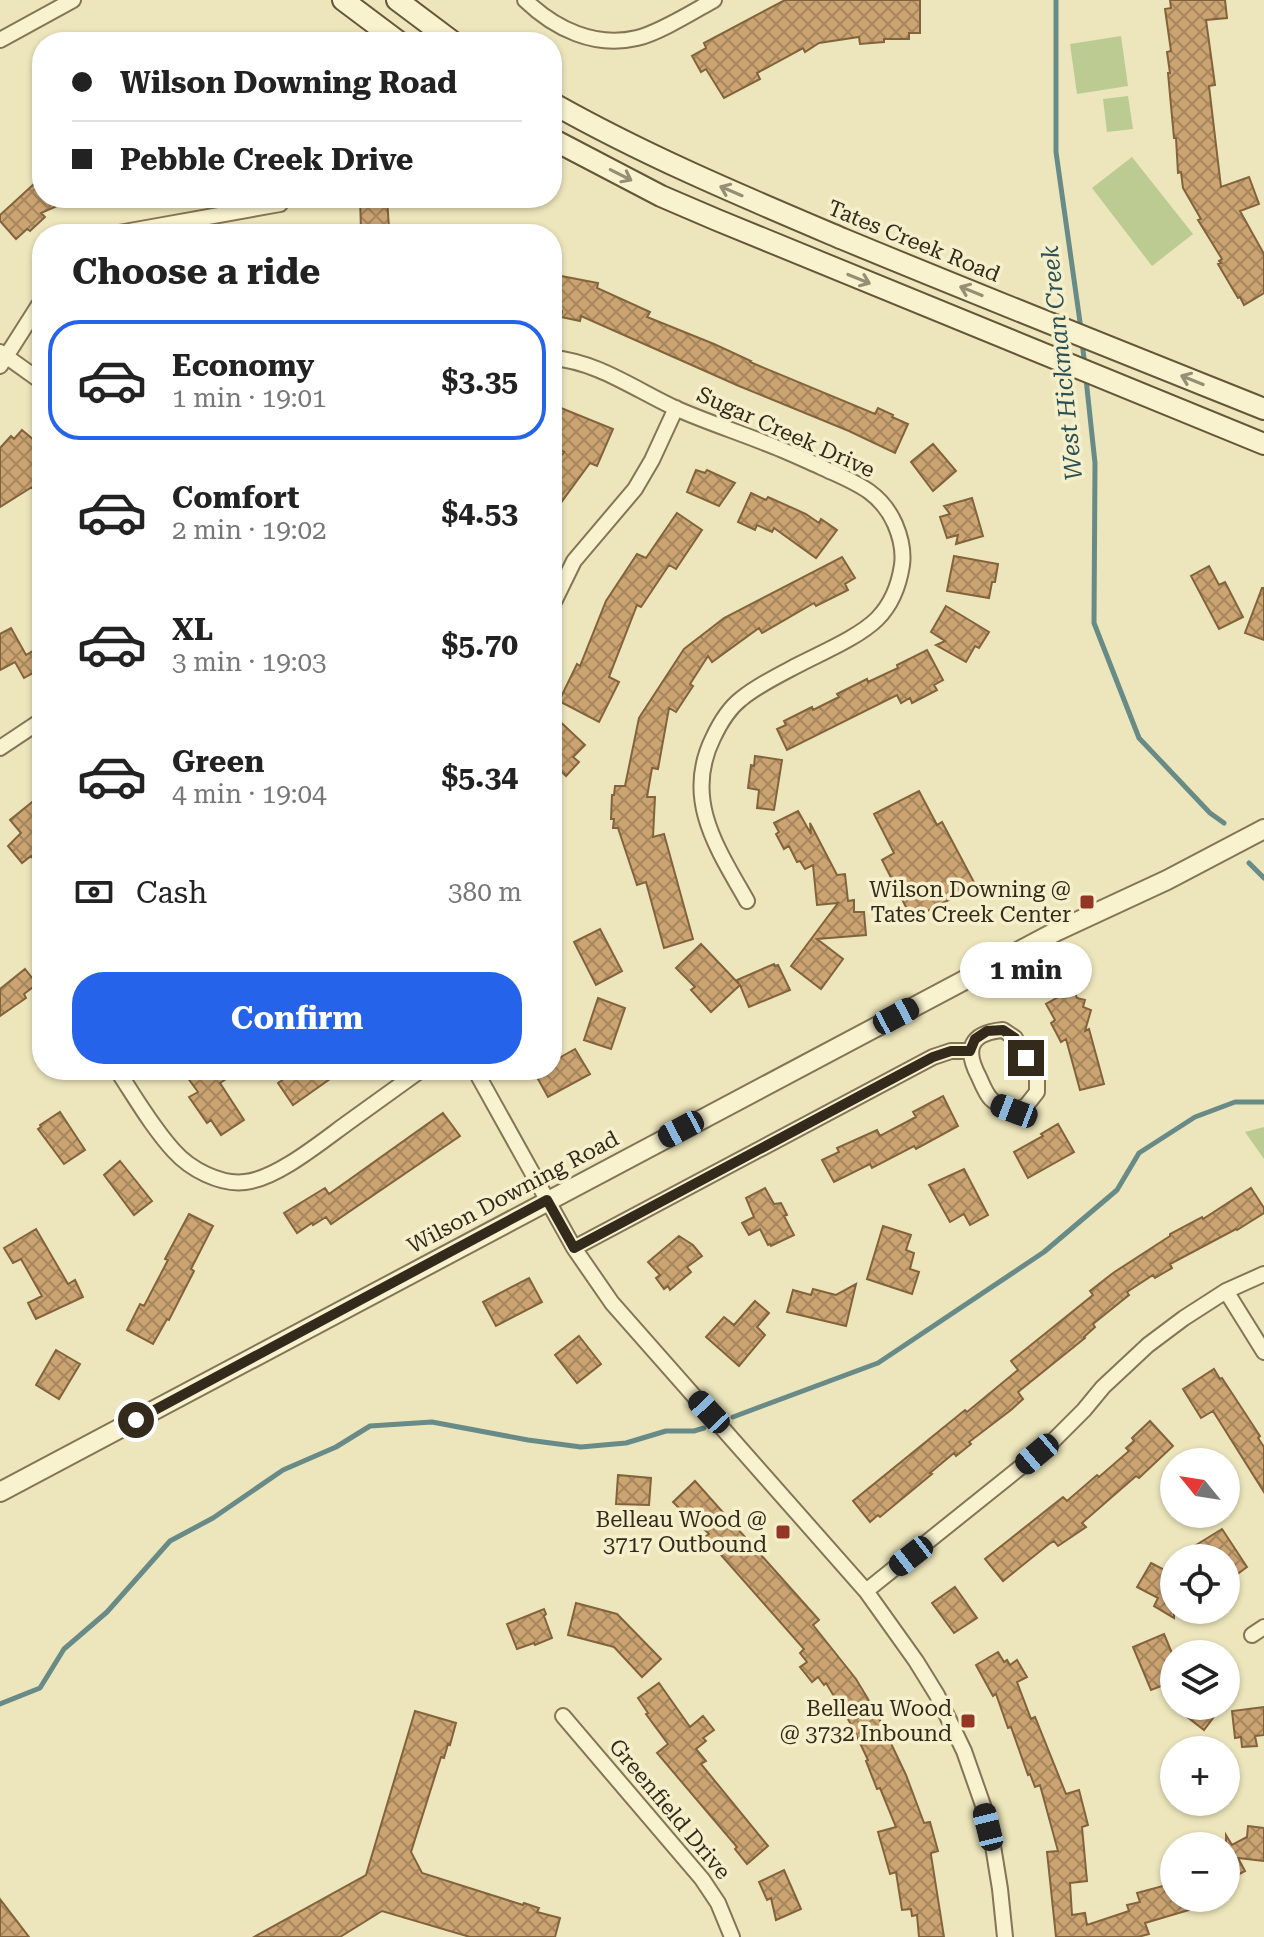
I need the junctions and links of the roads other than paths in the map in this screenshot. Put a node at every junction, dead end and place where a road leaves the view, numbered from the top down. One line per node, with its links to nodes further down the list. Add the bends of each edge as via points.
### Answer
1 (73, 0): 8 (street)
2 (343, 0): 6 (main road)
3 (397, 0): 7 (main road)
4 (525, 0): 5 (street, via 560,27 610,42 639,38)
5 (714, 0)
6 (386, 32)
7 (440, 32)
8 (0, 40)
9 (562, 109): 18 (main road, Tates Creek Road, one-way to 9, via 723,188)
10 (562, 144): 19 (main road, one-way to 19, via 717,220)
11 (258, 208): 12 (street)
12 (169, 224)
13 (32, 314): 14 (street)
14 (2, 358): 16 (street)
15 (562, 360): 17 (street, Sugar Creek Drive)
16 (32, 376)
17 (676, 408): 20 (street, via 635,489 574,561); 24 (street, Sugar Creek Drive, via 862,485 891,514 904,551 892,598 876,620 739,700 710,745 701,800 708,829)
18 (1264, 409)
19 (1264, 444)
20 (562, 586)
21 (32, 727): 22 (street)
22 (0, 748)
23 (1264, 829): 29 (street, Wilson Downing Road, via 1057,931)
24 (747, 901)
25 (970, 1051): 25 (street, via 989,1098 999,1105 1014,1111 1037,1092 1037,1078 1015,1038 1003,1030 987,1031); 30 (street, via 933,1057)
26 (124, 1080): 27 (street, via 174,1152 209,1176 236,1183 275,1172)
27 (407, 1080)
28 (481, 1080): 29 (street)
29 (547, 1200): 30 (street); 34 (street, Wilson Downing Road)
30 (574, 1248): 35 (street, via 612,1303)
31 (1264, 1274): 32 (street)
32 (1226, 1291): 33 (street); 35 (street, via 1148,1345 1052,1442)
33 (1264, 1352)
34 (0, 1492)
35 (866, 1591): 38 (street, via 937,1695 964,1751 993,1846)
36 (563, 1716): 37 (street, Greenfield Drive, via 702,1879)
37 (732, 1937)
38 (1005, 1937)

